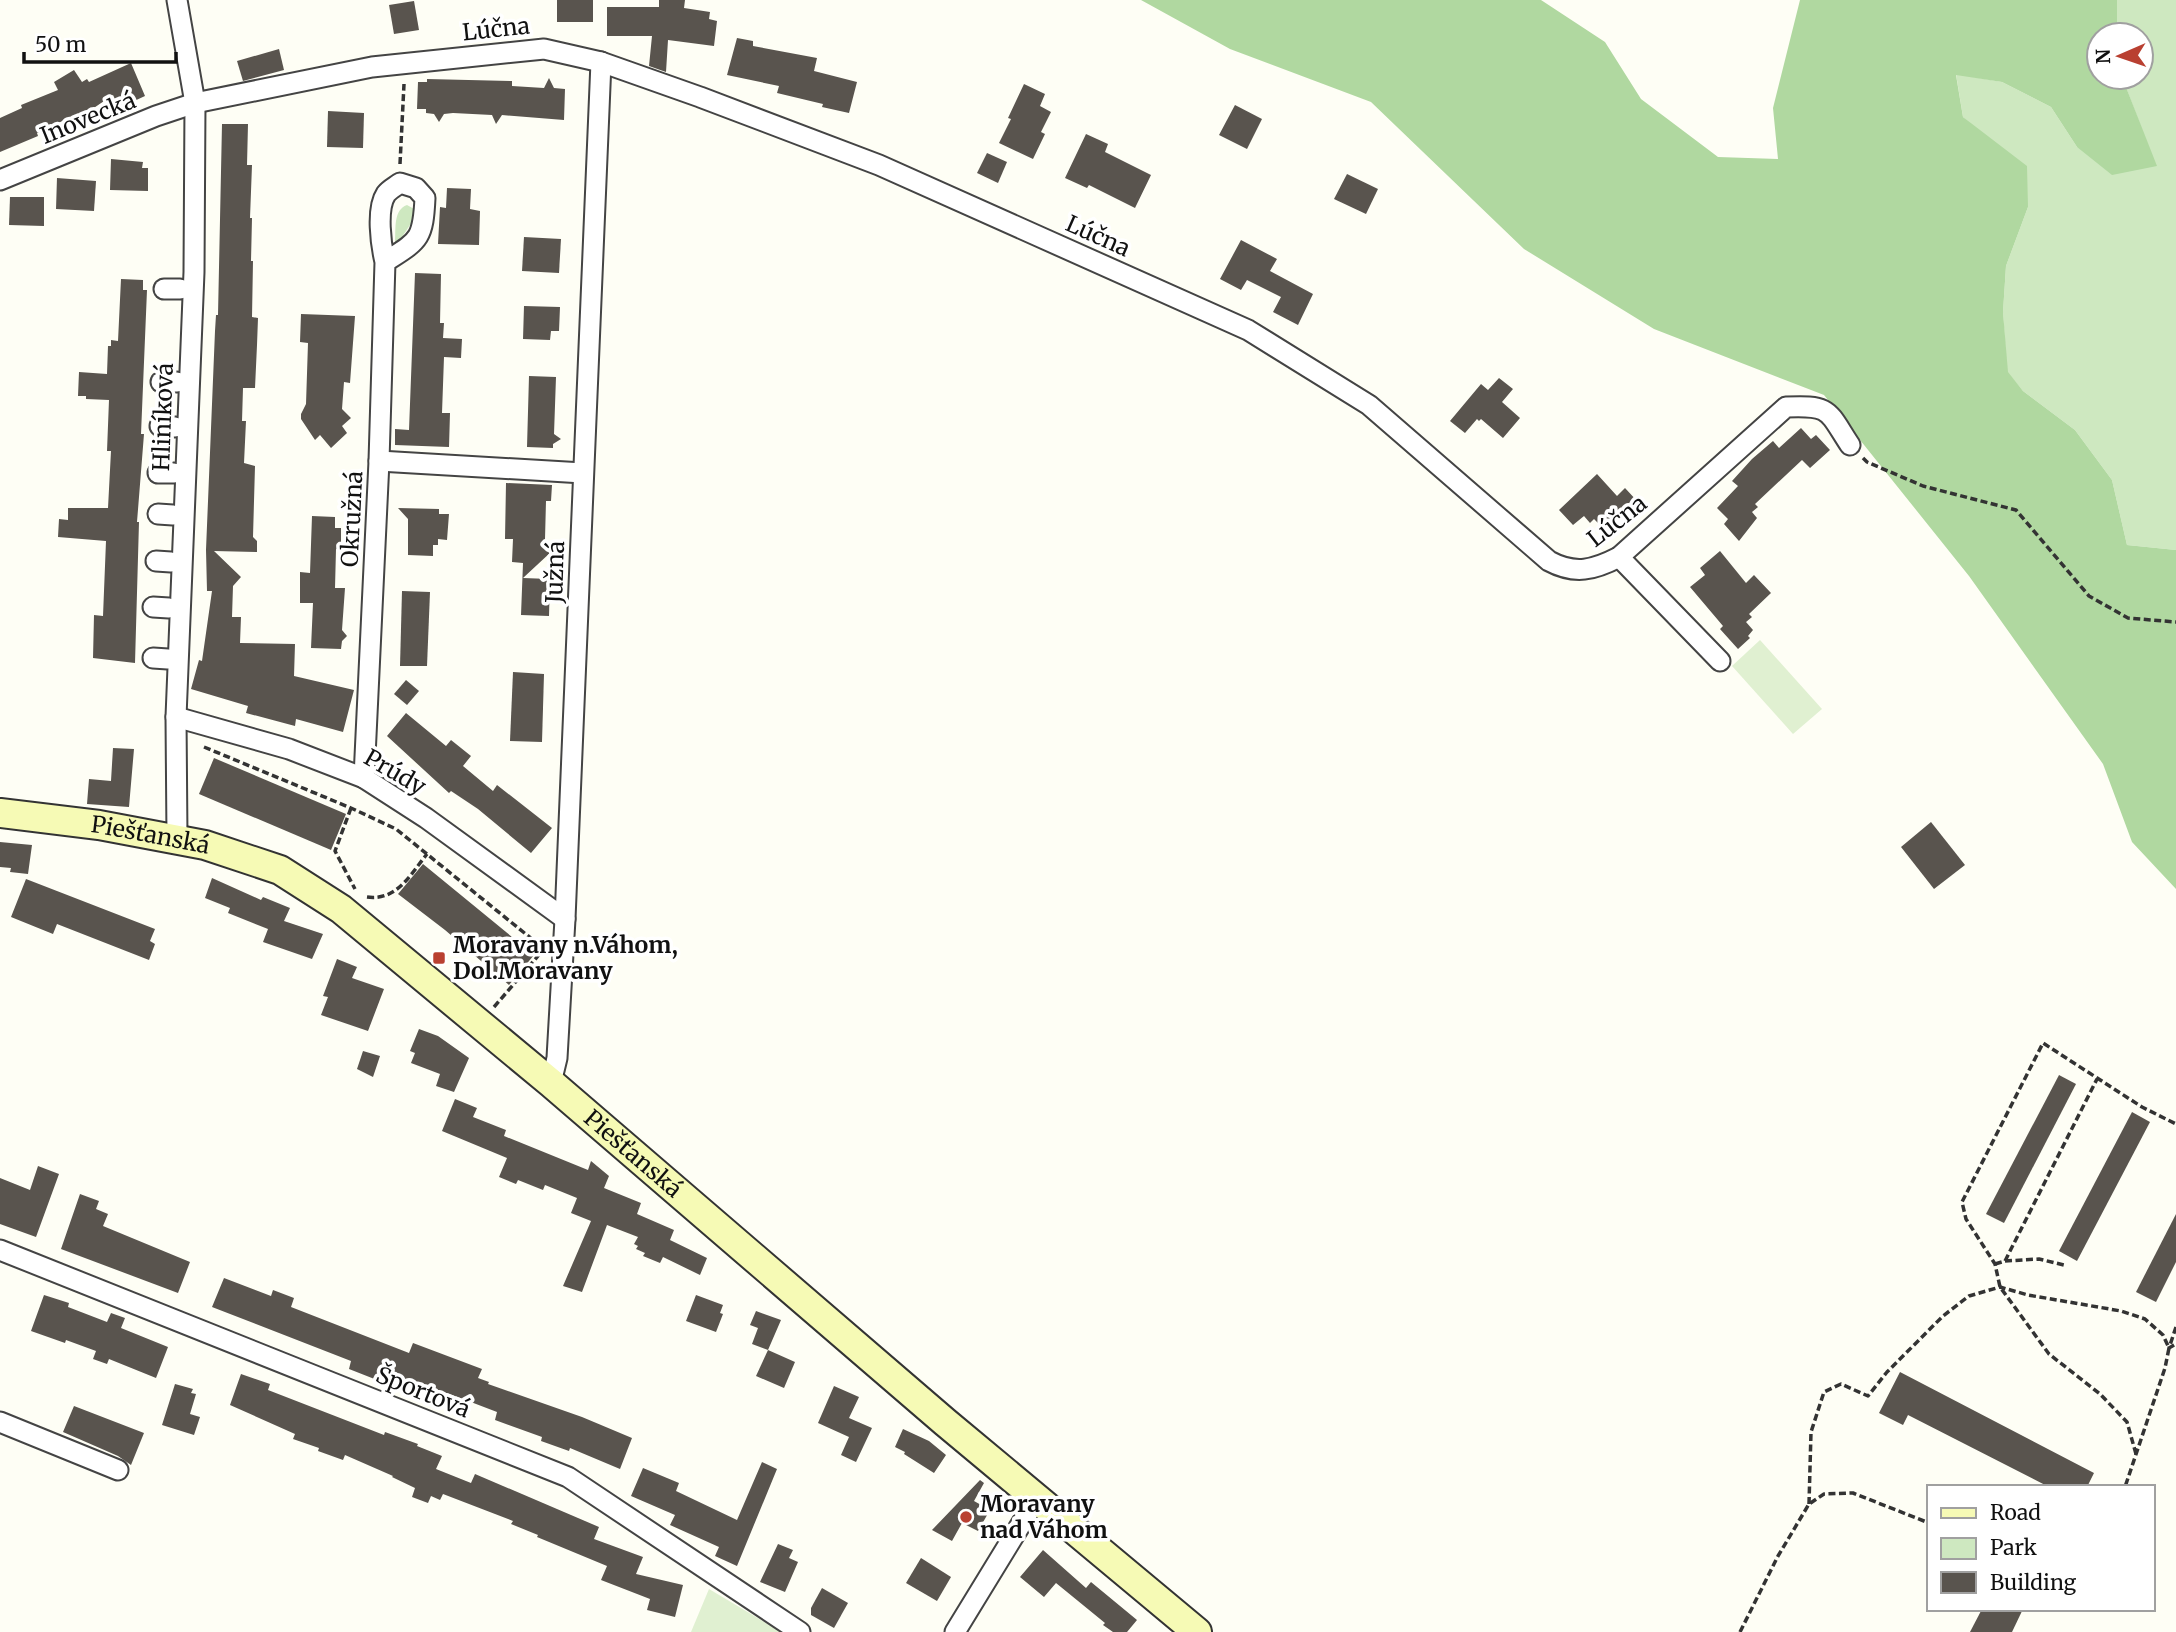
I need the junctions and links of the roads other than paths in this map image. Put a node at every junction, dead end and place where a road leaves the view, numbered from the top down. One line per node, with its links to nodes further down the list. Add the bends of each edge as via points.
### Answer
1 (177, 0): 3 (street, Hliníková)
2 (601, 62): 3 (street, Lúčna, via 544,49 405,63); 8 (street, Južná); 9 (street, Lúčna, via 879,165 1248,330 1369,405 1549,561 1561,567 1597,569)
3 (195, 103): 4 (street, Inovecká); 11 (street, Hliníková, via 194,272)
4 (0, 180)
5 (385, 262): 5 (street, Okružná, via 416,242 424,226 425,198 416,188 400,183 388,191 383,202); 7 (street, Okružná)
6 (1850, 445): 9 (street, Lúčna, via 1826,410 1786,407)
7 (379, 461): 8 (street); 12 (street, Okružná)
8 (583, 473): 15 (street, Južná)
9 (1619, 557): 10 (street)
10 (1720, 661)
11 (176, 717): 12 (street, Prúdy, via 289,749); 14 (street, Hliníková)
12 (364, 778): 15 (street, Prúdy)
13 (0, 813): 14 (main road, Piešťanská)
14 (177, 838): 16 (main road, Piešťanská, via 280,870 320,896)
15 (565, 919): 16 (street, Južná, via 557,1058)
16 (551, 1083): 20 (main road, Piešťanská)
17 (0, 1250): 21 (street, Športová, via 568,1477)
18 (0, 1422): 19 (street)
19 (118, 1470)
20 (1037, 1498): 22 (street); 23 (main road, Piešťanská)
21 (800, 1632)
22 (954, 1632)
23 (1197, 1632)

